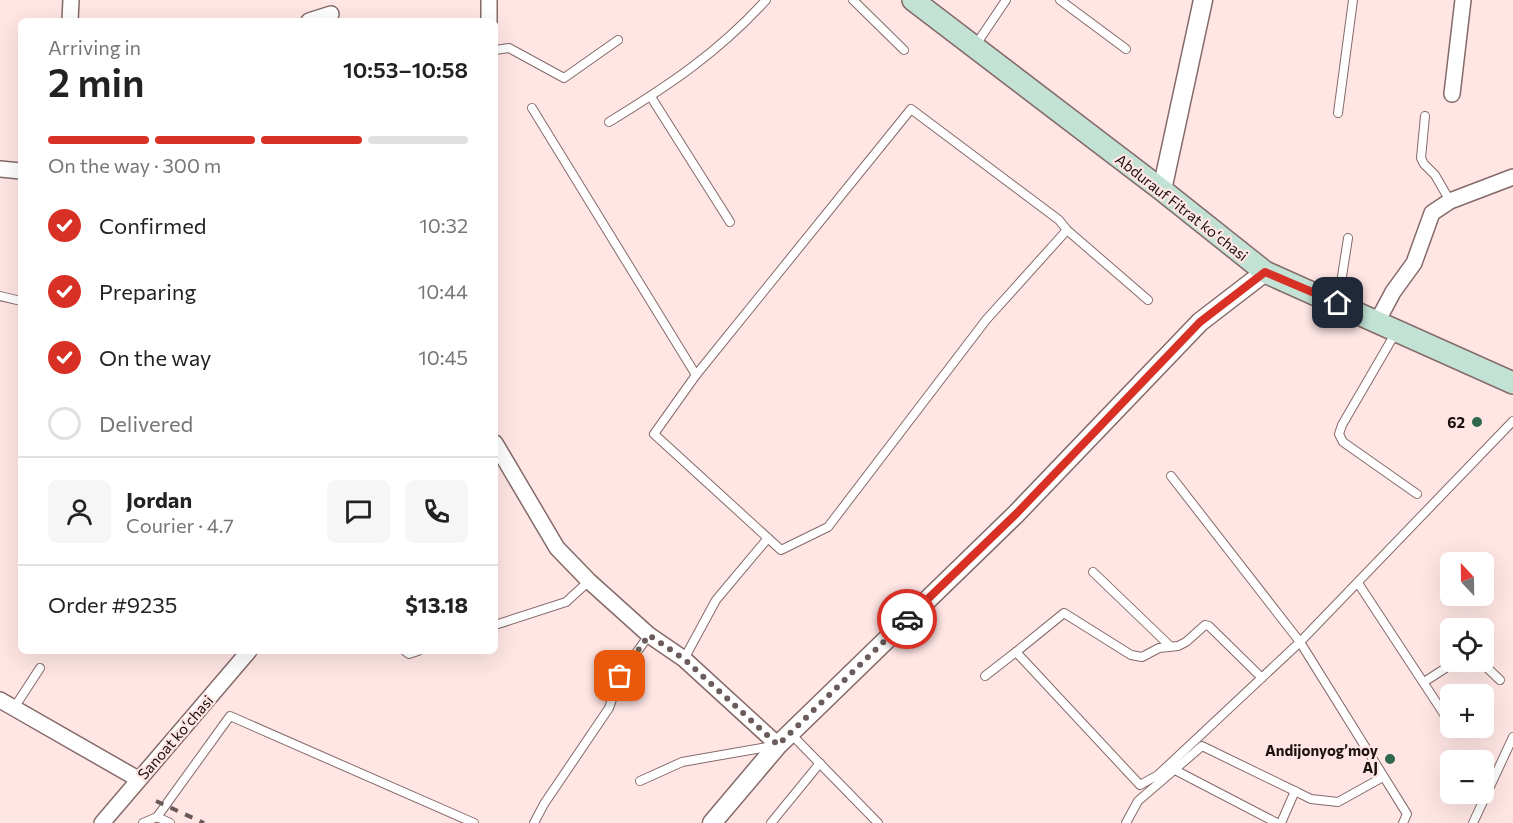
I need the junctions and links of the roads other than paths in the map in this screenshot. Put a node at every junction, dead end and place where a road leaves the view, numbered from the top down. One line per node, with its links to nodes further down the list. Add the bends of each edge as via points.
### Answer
1 (70, 0): 12 (street)
2 (489, 0): 14 (street)
3 (766, 0): 21 (lane, via 720,46)
4 (853, 0): 19 (lane)
5 (913, 0): 16 (main road, Abdurauf Fitrat koʻchasi)
6 (1006, 0): 16 (lane)
7 (1060, 0): 17 (lane)
8 (1203, 0): 29 (street)
9 (1353, 0): 23 (lane)
10 (1463, 0): 20 (street)
11 (330, 12): 13 (street)
12 (70, 18)
13 (316, 18)
14 (489, 18)
15 (618, 40): 18 (lane, via 564,78 509,48)
16 (974, 47): 29 (main road, Abdurauf Fitrat koʻchasi)
17 (1126, 49)
18 (498, 50)
19 (904, 50)
20 (1452, 94)
21 (651, 97): 25 (lane); 31 (lane)
22 (532, 108): 40 (lane)
23 (1338, 113)
24 (1425, 116): 30 (lane, via 1421,158)
25 (609, 122)
26 (0, 169): 27 (street)
27 (18, 171)
28 (1513, 177): 30 (street)
29 (1162, 190): 34 (main road, Abdurauf Fitrat koʻchasi)
30 (1450, 201): 39 (street, via 1432,213 1414,263 1393,292)
31 (730, 222)
32 (1067, 230): 37 (lane); 40 (lane, via 911,109); 46 (lane, via 986,320 828,527 781,549)
33 (1348, 238): 38 (lane)
34 (1265, 272): 38 (main road, Abdurauf Fitrat koʻchasi); 67 (street, via 1200,322 1016,514)
35 (0, 297): 36 (lane)
36 (18, 300)
37 (1148, 300)
38 (1338, 303): 39 (main road, Abdurauf Fitrat koʻchasi)
39 (1387, 327): 41 (main road, Abdurauf Fitrat koʻchasi); 45 (lane, via 1339,434 1343,442)
40 (696, 375): 46 (lane, via 654,434)
41 (1513, 382)
42 (1513, 421): 49 (lane)
43 (498, 448): 48 (street, via 557,548)
44 (1171, 476): 52 (lane)
45 (1417, 494)
46 (768, 538): 56 (lane, via 716,600)
47 (1093, 572): 53 (lane)
48 (589, 580): 50 (lane, via 566,602); 51 (street)
49 (1358, 583): 52 (lane); 63 (lane)
50 (498, 625)
51 (649, 635): 56 (street); 79 (lane, via 620,676 609,708)
52 (1300, 642): 61 (lane); 70 (lane)
53 (1170, 646): 54 (lane, via 1142,657 1131,655 1064,613); 61 (lane, via 1186,642 1204,625 1209,626)
54 (1016, 652): 60 (lane); 61 (lane, via 1140,785 1158,774)
55 (246, 654): 71 (street, Sanoat koʻchasi)
56 (684, 659): 67 (street)
57 (40, 668): 64 (lane)
58 (1440, 672): 63 (lane)
59 (1492, 672): 62 (lane)
60 (986, 676)
61 (1262, 678)
62 (1500, 680)
63 (1424, 682): 65 (lane)
64 (6, 705): 71 (street)
65 (1440, 708)
66 (1513, 736): 87 (lane)
67 (784, 739): 68 (lane); 72 (lane, via 682,762); 80 (street)
68 (820, 763): 81 (lane); 82 (lane)
69 (1175, 770): 73 (lane, via 1202,746); 83 (lane, via 1137,801); 84 (lane)
70 (1383, 777): 73 (lane, via 1338,802 1311,799); 86 (lane, via 1407,814)
71 (138, 779): 75 (street, Sanoat koʻchasi)
72 (640, 781)
73 (1295, 791): 85 (lane)
74 (157, 817): 76 (lane); 77 (lane); 78 (lane, via 230,716)
75 (102, 823)
76 (143, 823)
77 (170, 823)
78 (474, 823)
79 (534, 823)
80 (712, 823)
81 (771, 823)
82 (878, 823)
83 (1126, 823)
84 (1277, 823)
85 (1281, 823)
86 (1402, 823)
87 (1473, 823)

